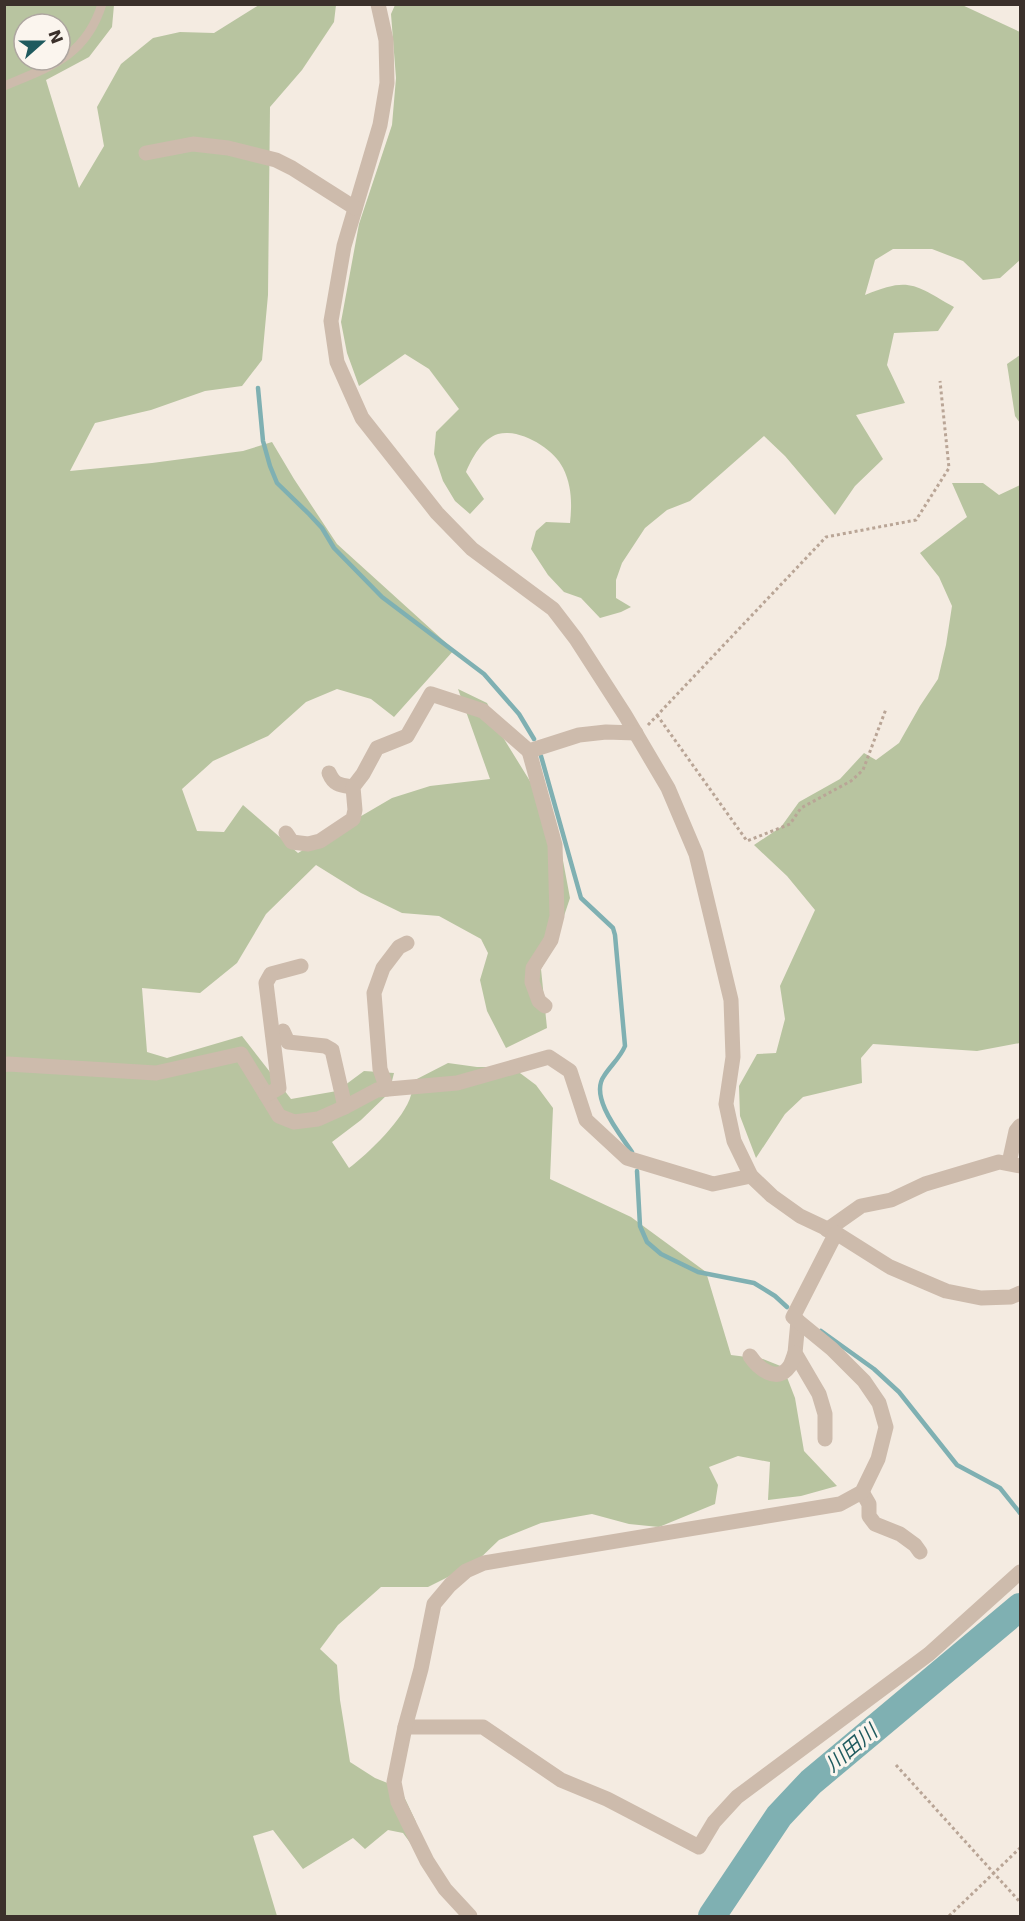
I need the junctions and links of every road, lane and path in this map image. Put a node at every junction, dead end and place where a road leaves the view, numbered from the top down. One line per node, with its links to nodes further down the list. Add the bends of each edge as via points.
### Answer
1 (102, 4): 3 (lane, via 84,40 68,57)
2 (378, 4): 5 (street, via 386,40 387,83 380,125)
3 (4, 86)
4 (146, 153): 5 (street, via 193,144 276,160)
5 (355, 208): 9 (street, via 331,321 337,362 362,418 437,513 472,549 554,609)
6 (940, 381): 8 (path, via 949,468 916,520 826,537)
7 (886, 709): 8 (path, via 863,770 851,781 801,808 790,824 747,841)
8 (657, 715): 9 (path)
9 (637, 735): 10 (street, via 579,735); 24 (street, via 668,788 696,854 731,1000 733,1057 726,1104 734,1141)
10 (529, 751): 12 (street, via 483,711 431,694 407,736 377,748); 16 (street, via 555,845 557,916 551,940 533,968 532,982)
11 (329, 773): 12 (street, via 339,785)
12 (352, 787): 13 (street, via 353,819 338,830 308,844 292,842)
13 (286, 833)
14 (407, 943): 19 (street, via 399,947 383,968 374,993 380,1069)
15 (301, 966): 20 (street, via 271,974 266,983 279,1088)
16 (545, 1006)
17 (283, 1031): 21 (street, via 288,1042 332,1050)
18 (4, 1065): 20 (street, via 156,1073 241,1054)
19 (387, 1089): 21 (street, via 377,1090); 24 (street, via 457,1083 549,1057 570,1071 586,1120 627,1158 713,1184)
20 (266, 1095): 21 (street, via 279,1116 294,1122 318,1119)
21 (345, 1107)
22 (1020, 1126): 23 (street, via 1016,1131)
23 (1015, 1165): 25 (street, via 999,1162 925,1184 891,1200 861,1206)
24 (751, 1176): 25 (street, via 800,1216)
25 (831, 1232): 26 (street, via 890,1267 946,1291 981,1298); 27 (street, via 793,1317)
26 (1020, 1293)
27 (798, 1321): 28 (street); 31 (street, via 864,1381 879,1403 886,1427 878,1459)
28 (795, 1353): 29 (street, via 788,1368 779,1374 767,1373); 30 (street, via 819,1394 825,1414)
29 (750, 1356)
30 (825, 1439)
31 (862, 1492): 32 (street, via 875,1524 900,1534); 34 (street, via 840,1504 484,1563 466,1571 434,1604)
32 (920, 1552)
33 (1020, 1572): 34 (street, via 929,1654 737,1797 714,1822 699,1847 561,1780 483,1727)
34 (405, 1727): 39 (street, via 394,1782 398,1802 445,1889)
35 (896, 1765): 37 (path)
36 (1020, 1848): 37 (path)
37 (994, 1874): 38 (path); 40 (path)
38 (1020, 1902)
39 (470, 1917)
40 (949, 1917)

